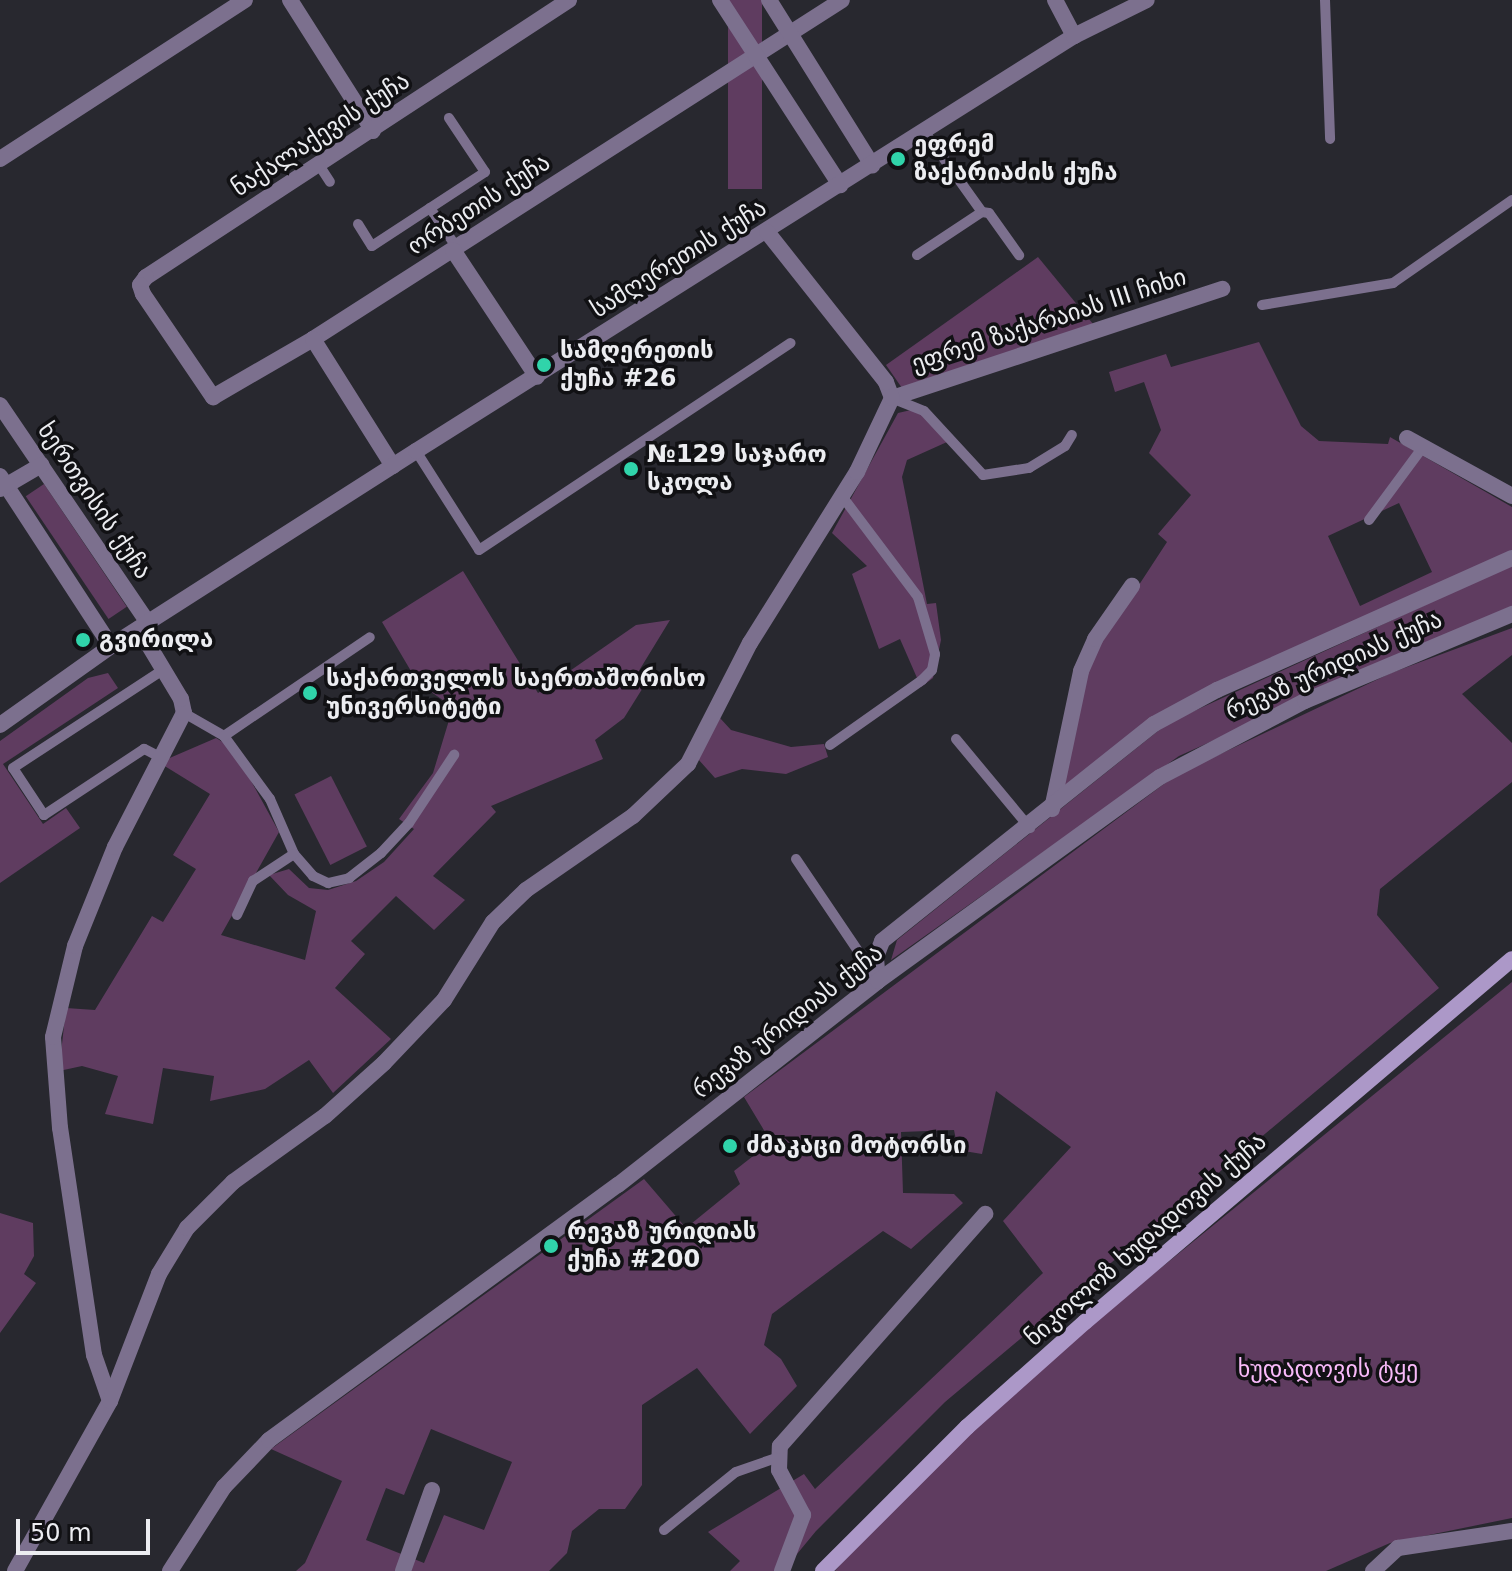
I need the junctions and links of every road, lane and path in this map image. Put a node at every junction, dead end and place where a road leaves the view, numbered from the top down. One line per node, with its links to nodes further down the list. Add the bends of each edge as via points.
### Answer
1 (245, 0): 17 (street)
2 (290, 0): 14 (street)
3 (569, 0): 14 (street, ნაქალაქევის ქუჩა)
4 (720, 0): 12 (street)
5 (769, 0): 10 (street)
6 (842, 0): 10 (street, ორბეთის ქუჩა)
7 (1055, 0): 11 (street)
8 (1147, 0): 11 (street, სამღერეთის ქუჩა)
9 (1325, 0): 16 (lane)
10 (790, 34): 12 (street, ორბეთის ქუჩა); 19 (street)
11 (1074, 36): 15 (street, სამღერეთის ქუჩა)
12 (755, 56): 21 (street); 27 (street, ორბეთის ქუჩა)
13 (449, 118): 23 (lane, via 485,172)
14 (373, 131): 18 (street, ნაქალაქევის ქუჩა)
15 (924, 131): 19 (street, სამღერეთის ქუჩა); 24 (lane)
16 (1330, 139)
17 (0, 159)
18 (319, 165): 20 (lane); 32 (street, ნაქალაქევის ქუჩა, via 146,277 140,285 143,294)
19 (872, 165): 21 (street, სამღერეთის ქუჩა)
20 (330, 182)
21 (840, 185): 26 (street, სამღერეთის ქუჩა)
22 (1512, 200): 31 (lane, via 1393,283)
23 (430, 208): 25 (lane, via 372,246); 27 (lane)
24 (982, 212): 28 (lane); 29 (lane, via 989,213)
25 (358, 224)
26 (767, 232): 35 (street, სამღერეთის ქუჩა); 36 (street, via 879,369)
27 (455, 249): 33 (street, ორბეთის ქუჩა); 35 (street)
28 (917, 255)
29 (1019, 255)
30 (1222, 289): 36 (street, ეფრემ ზაქარაიას III ჩიხი)
31 (1262, 305)
32 (165, 325): 33 (street, ორბეთის ქუჩა, via 213,397)
33 (313, 339): 43 (street)
34 (790, 343): 41 (lane, via 479,550)
35 (537, 377): 41 (street, სამღერეთის ქუჩა)
36 (892, 398): 38 (lane, via 924,411 983,475 1029,468 1065,446); 45 (street)
37 (0, 405): 42 (street, ხერთვისის ქუჩა)
38 (1072, 435)
39 (1407, 438): 40 (street)
40 (1423, 447): 46 (street); 47 (lane)
41 (416, 451): 43 (street, სამღერეთის ქუჩა)
42 (41, 465): 44 (street); 51 (street, ხერთვისის ქუჩა)
43 (393, 466): 51 (street, სამღერეთის ქუჩა)
44 (2, 483): 53 (street)
45 (842, 496): 59 (lane, via 918,597 935,654 932,670 922,680); 70 (street, via 750,643 688,764 633,816 526,890 493,922 444,1000 384,1063 325,1116 233,1182 187,1228 159,1274)
46 (1512, 496)
47 (1369, 520)
48 (1512, 558): 62 (street, via 1217,690 1154,724)
49 (1132, 586): 62 (street, via 1095,639 1081,671)
50 (1512, 614): 68 (street, რევაზ ურიდიას ქუჩა, via 1305,701 1184,762)
51 (144, 626): 53 (street, სამღერეთის ქუჩა); 54 (street, ხერთვისის ქუჩა)
52 (370, 637): 57 (lane)
53 (111, 646): 56 (street, სამღერეთის ქუჩა)
54 (163, 670): 55 (street, ხერთვისის ქუჩა); 61 (lane, via 13,768 44,815 144,749)
55 (184, 713): 57 (lane); 61 (street)
56 (0, 725)
57 (224, 736): 64 (lane, via 270,799)
58 (956, 739): 63 (lane)
59 (830, 745)
60 (454, 755): 64 (lane, via 409,823 349,878 328,883 313,876)
61 (160, 757): 70 (street, via 75,946 53,1037 60,1128 94,1355)
62 (1052, 809): 63 (street)
63 (1030, 828): 68 (street, via 882,941 876,957)
64 (294, 854): 66 (lane, via 253,881)
65 (796, 859): 68 (lane)
66 (237, 915)
67 (1512, 959): 79 (main road, ნიკოლოზ ხუდადოვის ქუჩა, via 1085,1322 967,1427)
68 (878, 981): 77 (street, რევაზ ურიდიას ქუჩა, via 618,1185 257,1450 224,1487)
69 (985, 1214): 71 (street, via 804,1414)
70 (110, 1401): 76 (street)
71 (776, 1458): 73 (lane, via 736,1472); 78 (street, via 803,1515)
72 (432, 1490): 75 (street)
73 (664, 1530)
74 (1512, 1531): 80 (street, via 1398,1548)
75 (404, 1570)
76 (15, 1571)
77 (170, 1571)
78 (782, 1571)
79 (823, 1571)
80 (1373, 1571)

